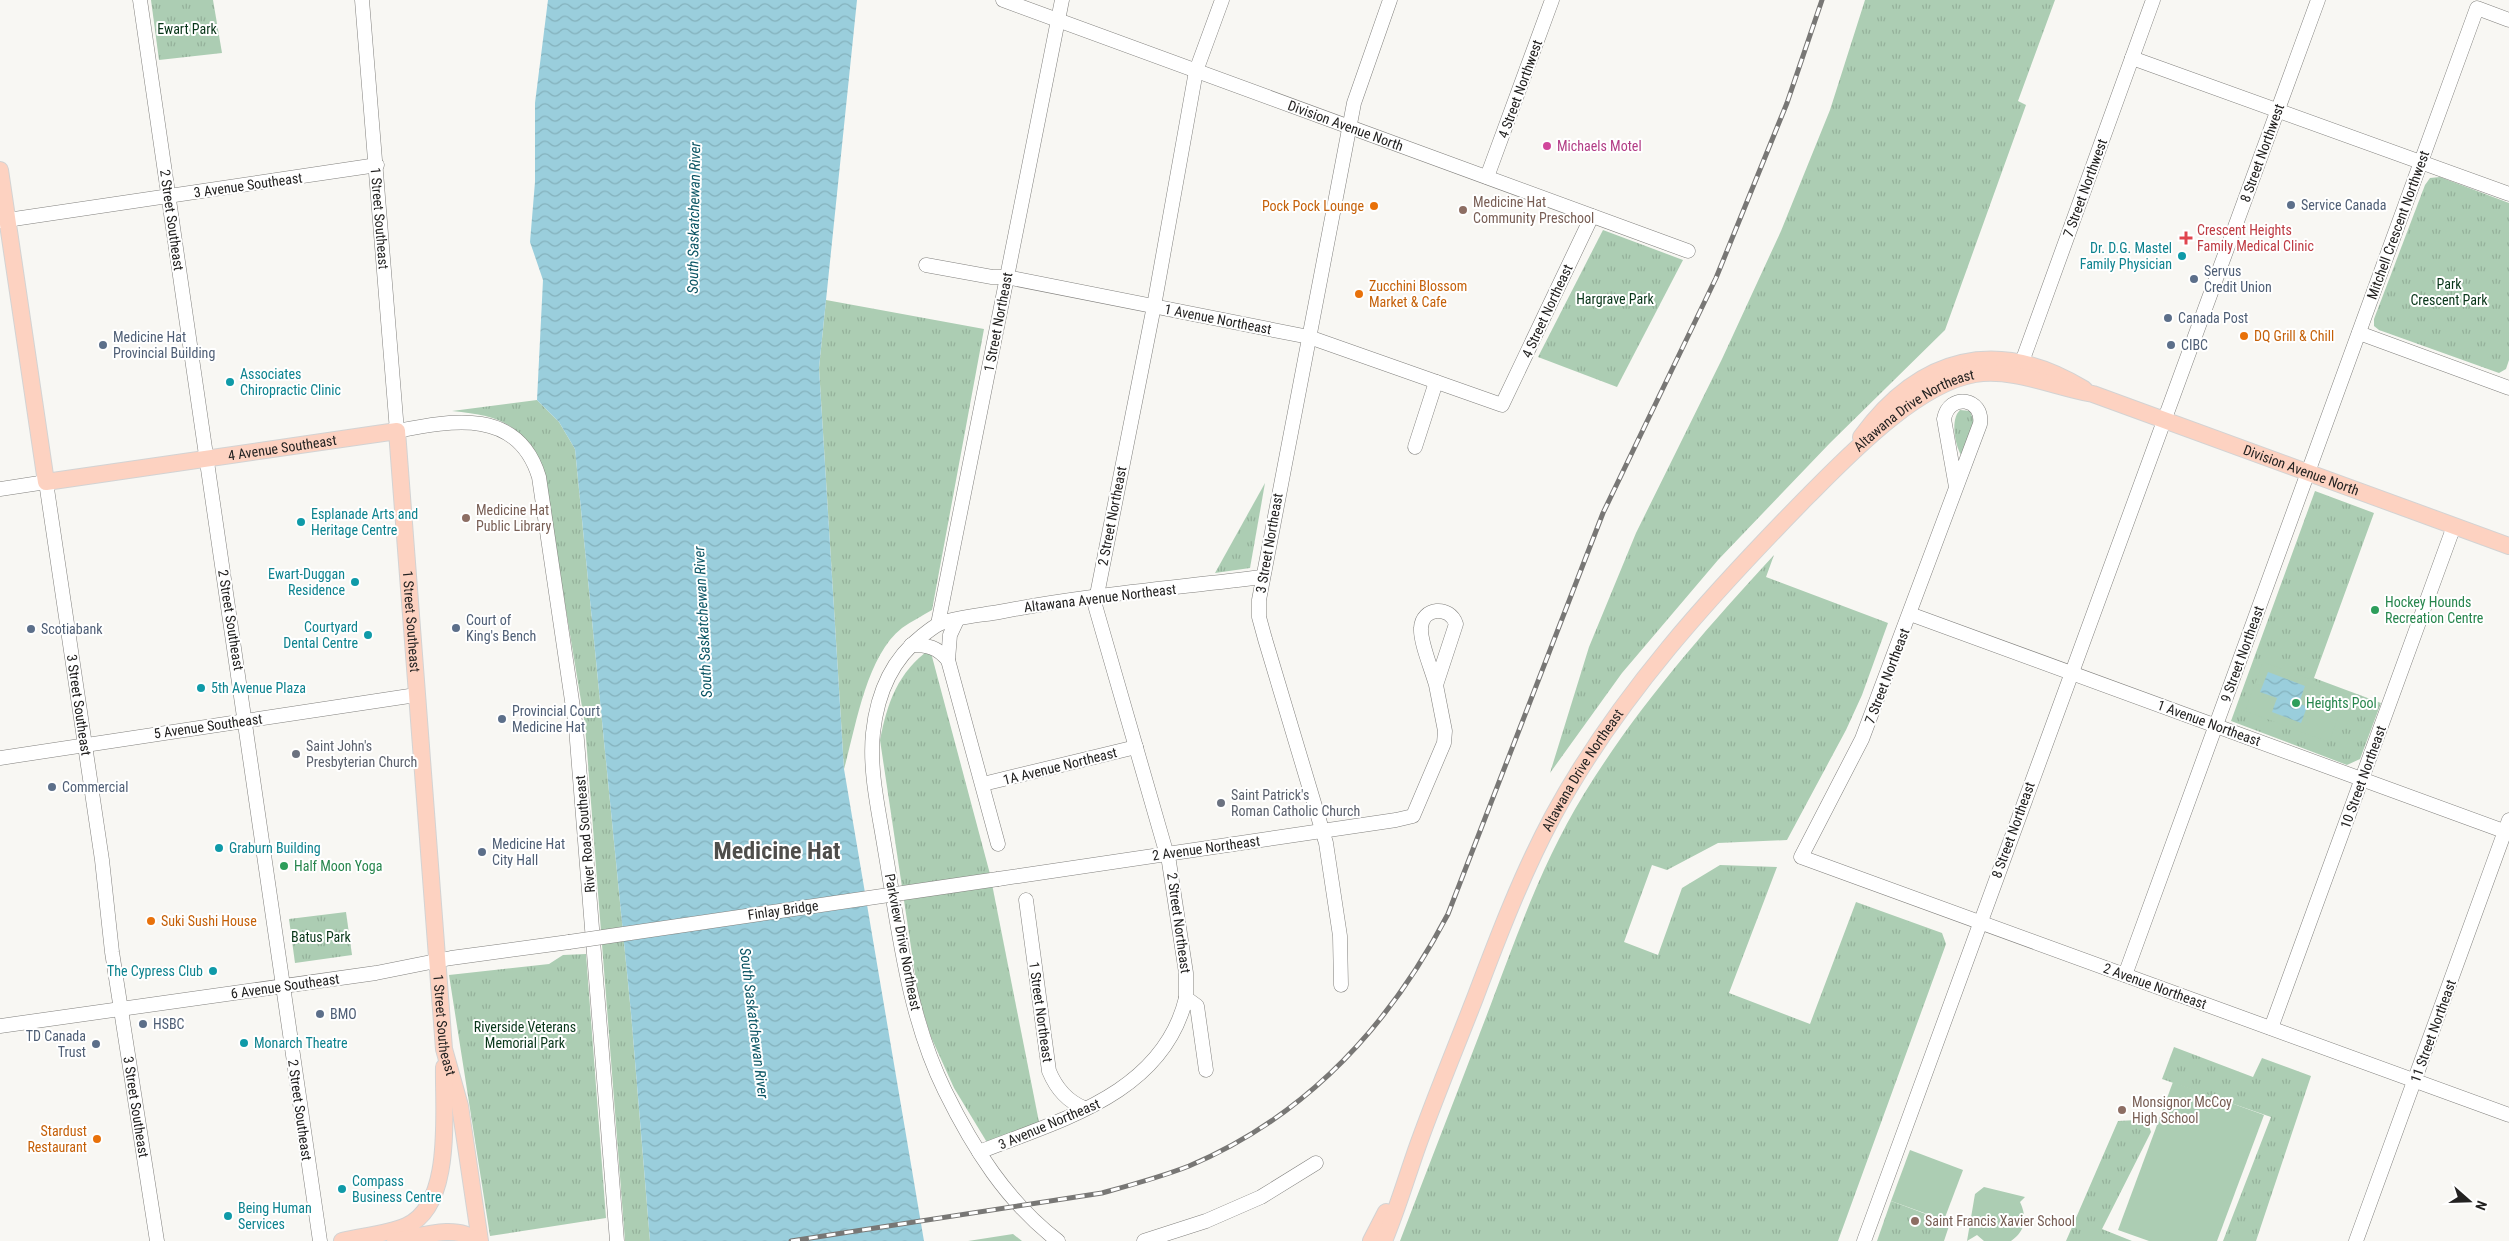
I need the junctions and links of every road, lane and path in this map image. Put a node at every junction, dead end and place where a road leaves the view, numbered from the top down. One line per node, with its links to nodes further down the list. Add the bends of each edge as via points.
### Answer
1 (140, 0): 21 (street, 2 Street Southeast)
2 (362, 0): 17 (street, 1 Street Southeast)
3 (1003, 0): 10 (street, Division Avenue North)
4 (1062, 0): 10 (street, 1 Street Northeast)
5 (1222, 0): 13 (street, 2 Street Northeast)
6 (1390, 0): 15 (street, 3 Street Northeast)
7 (1552, 0): 19 (street, 4 Street Northwest)
8 (2153, 0): 12 (street, 7 Street Northwest)
9 (2318, 0): 14 (street, 8 Street Northwest)
10 (1056, 19): 13 (street, Division Avenue North); 26 (street, 1 Street Northeast)
11 (2509, 20): 16 (street, Mitchell Crescent Northwest, via 2477,8)
12 (2132, 58): 14 (street); 31 (street, 7 Street Northwest)
13 (1196, 71): 15 (street, Division Avenue North); 27 (street, 2 Street Northeast)
14 (2278, 110): 16 (street); 35 (street, 8 Street Northwest)
15 (1349, 126): 19 (street, Division Avenue North); 29 (street, 3 Street Northeast)
16 (2421, 162): 20 (street); 28 (street, Mitchell Crescent Northwest)
17 (377, 165): 21 (street, 3 Avenue Southeast); 36 (street, 1 Street Southeast)
18 (0, 170): 23 (main road, 3 Street Southeast)
19 (1487, 178): 22 (street, Division Avenue North)
20 (2509, 194)
21 (169, 196): 23 (street, 3 Avenue Southeast); 39 (street, 2 Street Southeast)
22 (1592, 216): 24 (street, Division Avenue North); 34 (street, 4 Street Northeast)
23 (4, 221): 41 (main road, 3 Street Southeast)
24 (1688, 251)
25 (926, 265): 26 (street, 1 Avenue Northeast)
26 (1006, 277): 27 (street, 1 Avenue Northeast); 50 (street, 1 Street Northeast)
27 (1154, 306): 29 (street, 1 Avenue Northeast); 47 (street, 2 Street Northeast)
28 (2358, 333): 33 (street); 40 (street, Mitchell Crescent Northwest)
29 (1309, 337): 32 (street, 1 Avenue Northeast); 46 (street, 3 Street Northeast)
30 (1988, 366): 31 (main road, Division Avenue North); 85 (main road, Altawana Drive Northeast, via 1954,363 1912,384 1885,407 1845,459 1694,618 1616,715 1571,785 1534,854 1495,945)
31 (2020, 369): 35 (main road, Division Avenue North, via 2065,377 2093,394)
32 (1436, 382): 34 (street, 1 Avenue Northeast); 38 (street)
33 (2508, 386)
34 (1502, 405)
35 (2165, 420): 40 (main road, Division Avenue North); 53 (street, 8 Street Northeast)
36 (397, 431): 37 (street, 4 Avenue Southeast, via 462,421 489,424); 39 (main road, 4 Avenue Southeast); 55 (main road, 1 Street Southeast)
37 (514, 437): 93 (street, River Road Southeast, via 534,463 539,477 576,728)
38 (1415, 447)
39 (206, 458): 41 (main road, 4 Avenue Southeast); 56 (street, 2 Street Southeast)
40 (2308, 473): 44 (main road, Division Avenue North); 57 (street, 9 Street Northeast)
41 (46, 482): 43 (street); 58 (street, 3 Street Southeast)
42 (1956, 487): 42 (street, 7 Street Northeast, via 1980,418 1977,408 1962,400 1948,408 1944,418); 48 (street, 7 Street Northeast)
43 (0, 489)
44 (2454, 526): 45 (main road, Division Avenue North); 61 (street, 10 Street Northeast)
45 (2509, 546)
46 (1262, 576): 47 (street, Altawana Avenue Northeast); 64 (street, 3 Street Northeast, via 1261,624)
47 (1096, 598): 49 (street, Altawana Avenue Northeast); 59 (street, 2 Street Northeast, via 1095,605)
48 (1910, 614): 53 (street, 1 Avenue Northeast); 67 (street, 7 Street Northeast, via 1862,739)
49 (958, 620): 50 (street, Altawana Avenue Northeast); 52 (street, via 949,642)
50 (938, 624): 51 (street, Parkview Drive Northeast)
51 (912, 645): 52 (street, via 930,646); 86 (street, Parkview Drive Northeast, via 896,664 881,692 873,735 875,785 903,959 915,1010 941,1082)
52 (948, 660): 62 (street)
53 (2070, 673): 57 (street, 1 Avenue Northeast); 70 (street, 8 Street Northeast)
54 (1436, 685): 54 (street, via 1456,624 1448,612 1440,611 1426,615 1420,630); 64 (street, 2 Avenue Northeast, via 1445,731 1444,743 1413,816)
55 (416, 695): 56 (street, 5 Avenue Southeast); 72 (main road, 1 Street Southeast)
56 (246, 720): 58 (street, 5 Avenue Southeast); 75 (street, 2 Street Southeast)
57 (2216, 726): 61 (street, 1 Avenue Northeast); 73 (street, 9 Street Northeast)
58 (86, 745): 60 (street, 5 Avenue Southeast); 77 (street, 3 Street Southeast)
59 (1136, 747): 62 (street, 1A Avenue Northeast); 66 (street, 2 Street Northeast)
60 (0, 758)
61 (2362, 779): 63 (street, 1 Avenue Northeast); 79 (street, 10 Street Northeast)
62 (984, 784): 65 (street)
63 (2508, 828): 82 (street, 11 Street Northeast)
64 (1322, 831): 66 (street, 2 Avenue Northeast); 74 (street, 3 Street Northeast, via 1340,936)
65 (998, 844)
66 (1167, 853): 68 (street, 2 Avenue Northeast); 76 (street, 2 Street Northeast, via 1186,973)
67 (1802, 857): 70 (street, 2 Avenue Northeast)
68 (998, 879): 71 (street, Finlay Bridge, bridge)
69 (1026, 900): 83 (street, 1 Street Northeast, via 1049,1071 1059,1090)
70 (1979, 922): 73 (street, 2 Avenue Northeast); 98 (street, 8 Street Northeast)
71 (569, 942): 72 (street, 6 Avenue Southeast)
72 (436, 962): 75 (street, 6 Avenue Southeast); 80 (main road, 1 Street Southeast)
73 (2125, 975): 79 (street, 2 Avenue Northeast)
74 (1341, 985)
75 (282, 986): 77 (street, 6 Avenue Southeast); 89 (street, 2 Street Southeast)
76 (1186, 998): 81 (street, via 1197,1006); 83 (street, 3 Avenue Northeast, via 1172,1036 1155,1059 1103,1102)
77 (121, 1008): 78 (street, 6 Avenue Southeast); 88 (street, 3 Street Southeast)
78 (0, 1026)
79 (2271, 1028): 82 (street, 2 Avenue Northeast)
80 (444, 1049): 90 (main road, via 442,1167 432,1201 406,1226); 92 (main road, 1 Street Southeast, via 460,1106)
81 (1206, 1070)
82 (2415, 1080): 84 (street, 2 Avenue Northeast); 99 (street, 11 Street Northeast)
83 (1084, 1108): 86 (street, 3 Avenue Northeast)
84 (2509, 1115)
85 (1419, 1143): 96 (main road, Altawana Drive Northeast); 97 (main road, Altawana Drive Northeast)
86 (979, 1152): 94 (street, Parkview Drive Northeast, via 1022,1210)
87 (1316, 1163): 95 (street, via 1262,1197 1206,1221)
88 (157, 1241)
89 (320, 1241)
90 (342, 1241)
91 (395, 1241): 92 (main road, via 452,1232 466,1234)
92 (478, 1241)
93 (617, 1241)
94 (1058, 1241)
95 (1146, 1241)
96 (1371, 1241)
97 (1384, 1241)
98 (1864, 1241)
99 (2356, 1241)

